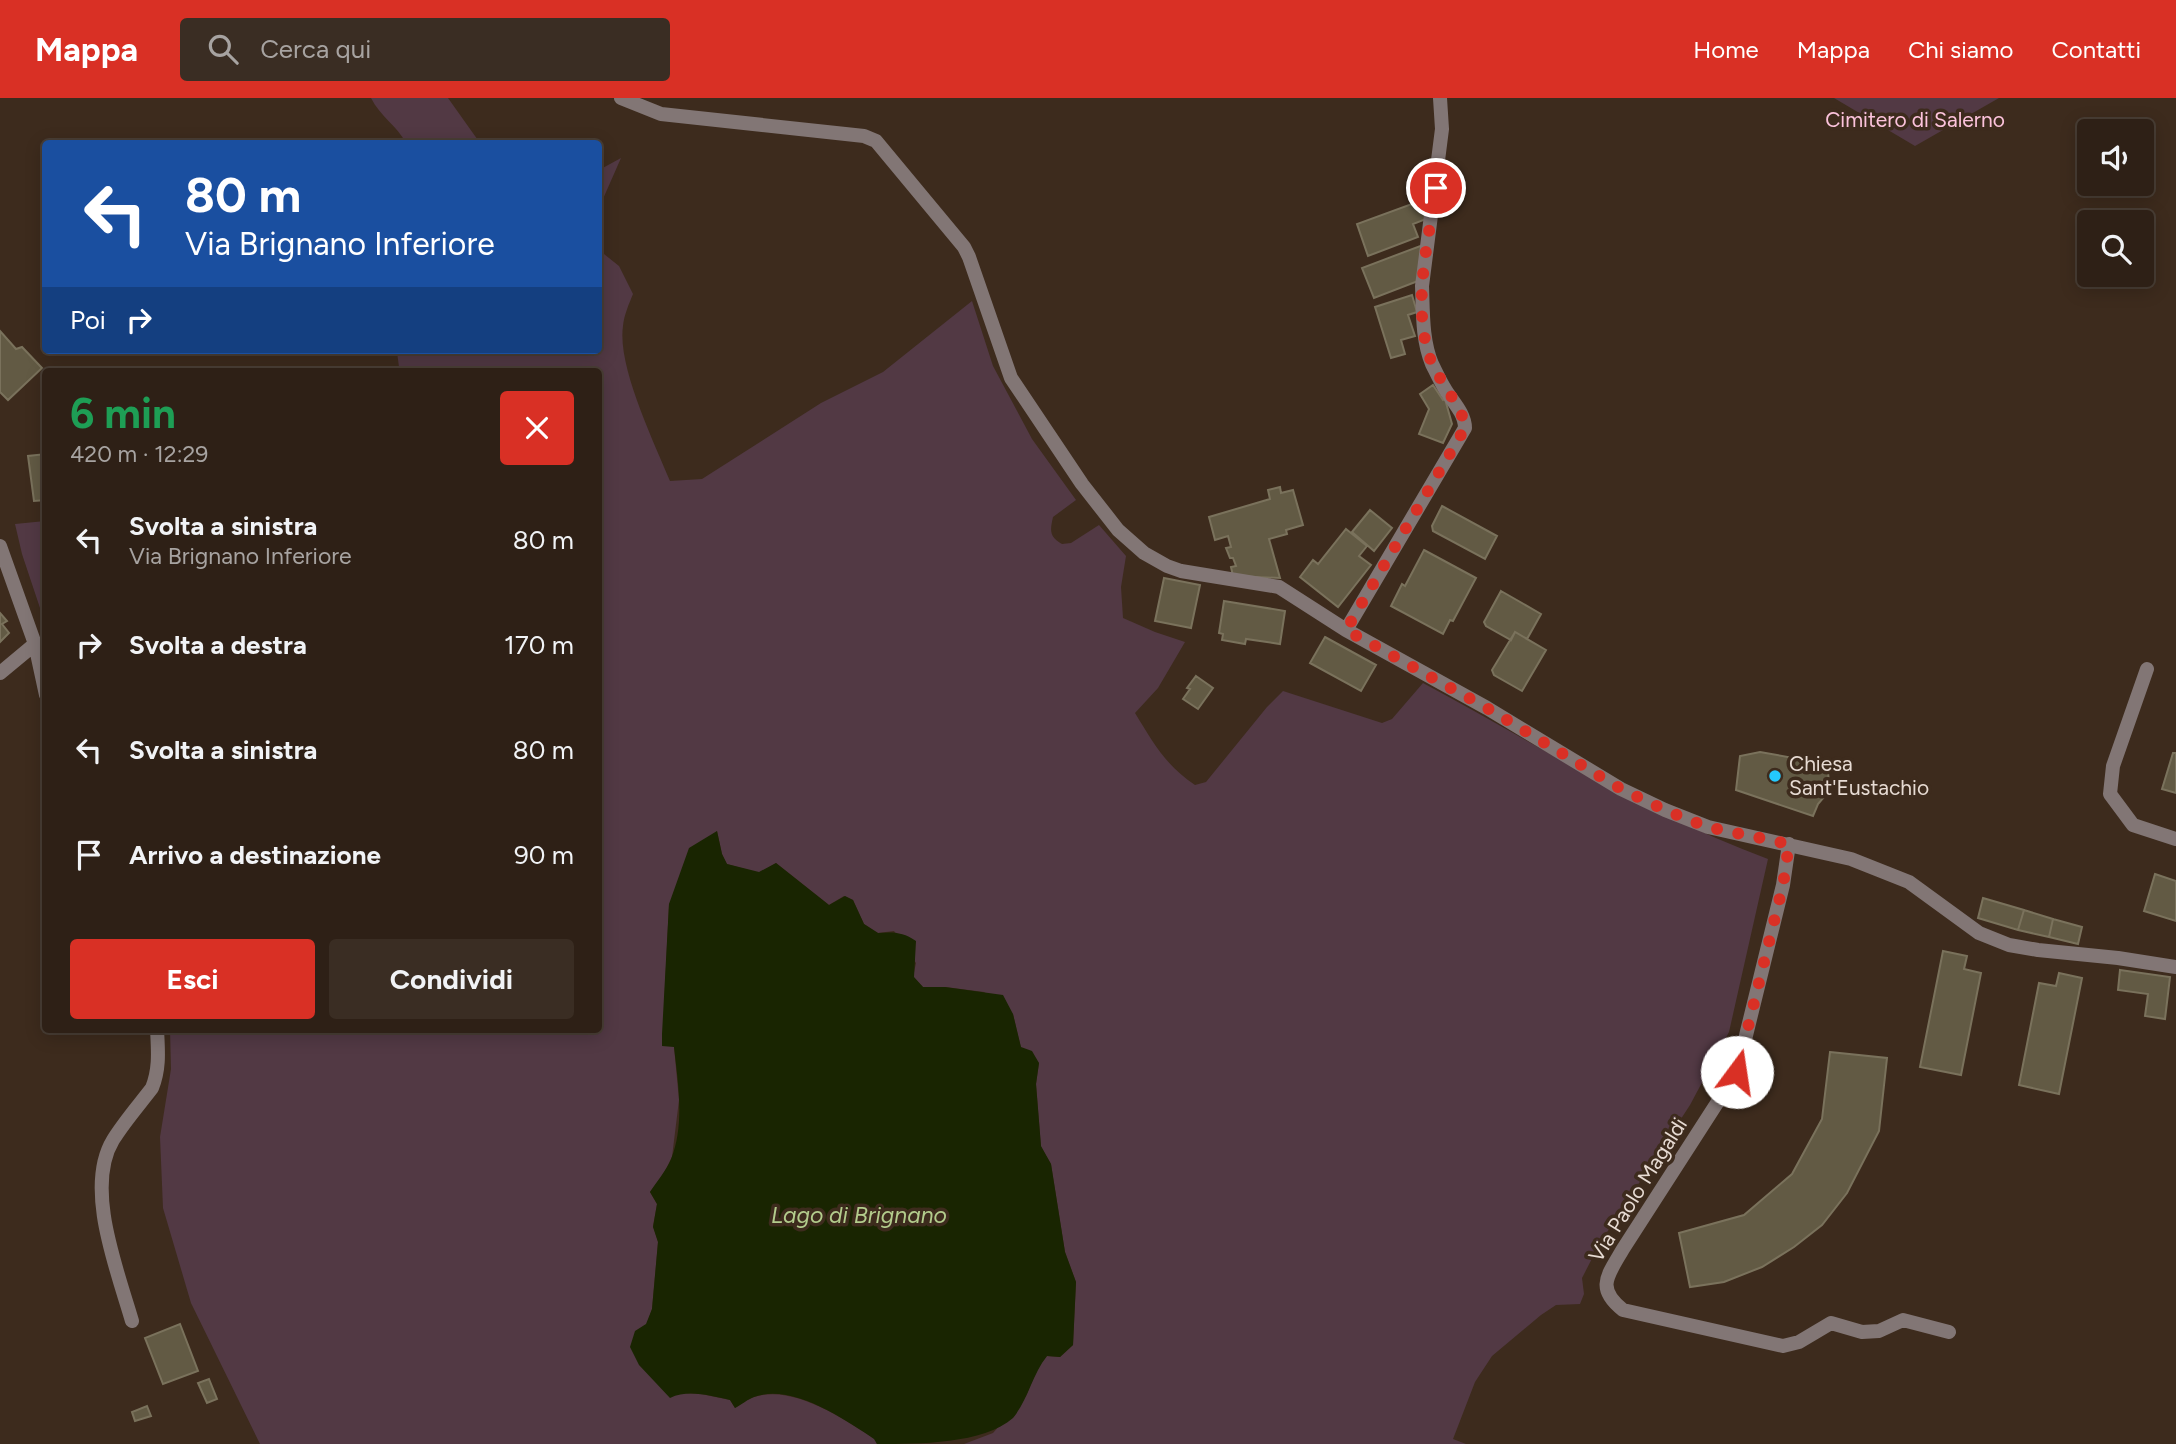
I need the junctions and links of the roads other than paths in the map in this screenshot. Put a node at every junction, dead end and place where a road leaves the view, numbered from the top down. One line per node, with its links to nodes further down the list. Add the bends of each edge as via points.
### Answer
1 (621, 98): 4 (street, via 661,114 876,141 964,247 1011,378 1118,530 1143,553 1167,566 1279,587)
2 (1440, 98): 4 (street, via 1442,129 1423,309 1431,361 1465,428)
3 (0, 546): 5 (street)
4 (1346, 630): 10 (street, via 1643,800 1707,827)
5 (35, 644): 7 (street); 8 (street)
6 (2147, 670): 9 (street, via 2113,766 2110,794 2133,825)
7 (0, 673)
8 (42, 676)
9 (2176, 839)
10 (1789, 844): 11 (street, via 1852,859 1909,882 1979,933 2009,945); 14 (street, Via Paolo Magaldi, via 1737,1072 1623,1249 1608,1274 1606,1290 1623,1310 1783,1346 1830,1323 1861,1332 1878,1331 1903,1320)
11 (2176, 967)
12 (158, 1033): 13 (street, via 159,1067 152,1088 112,1142 102,1179 106,1229)
13 (132, 1321)
14 (1949, 1332)

